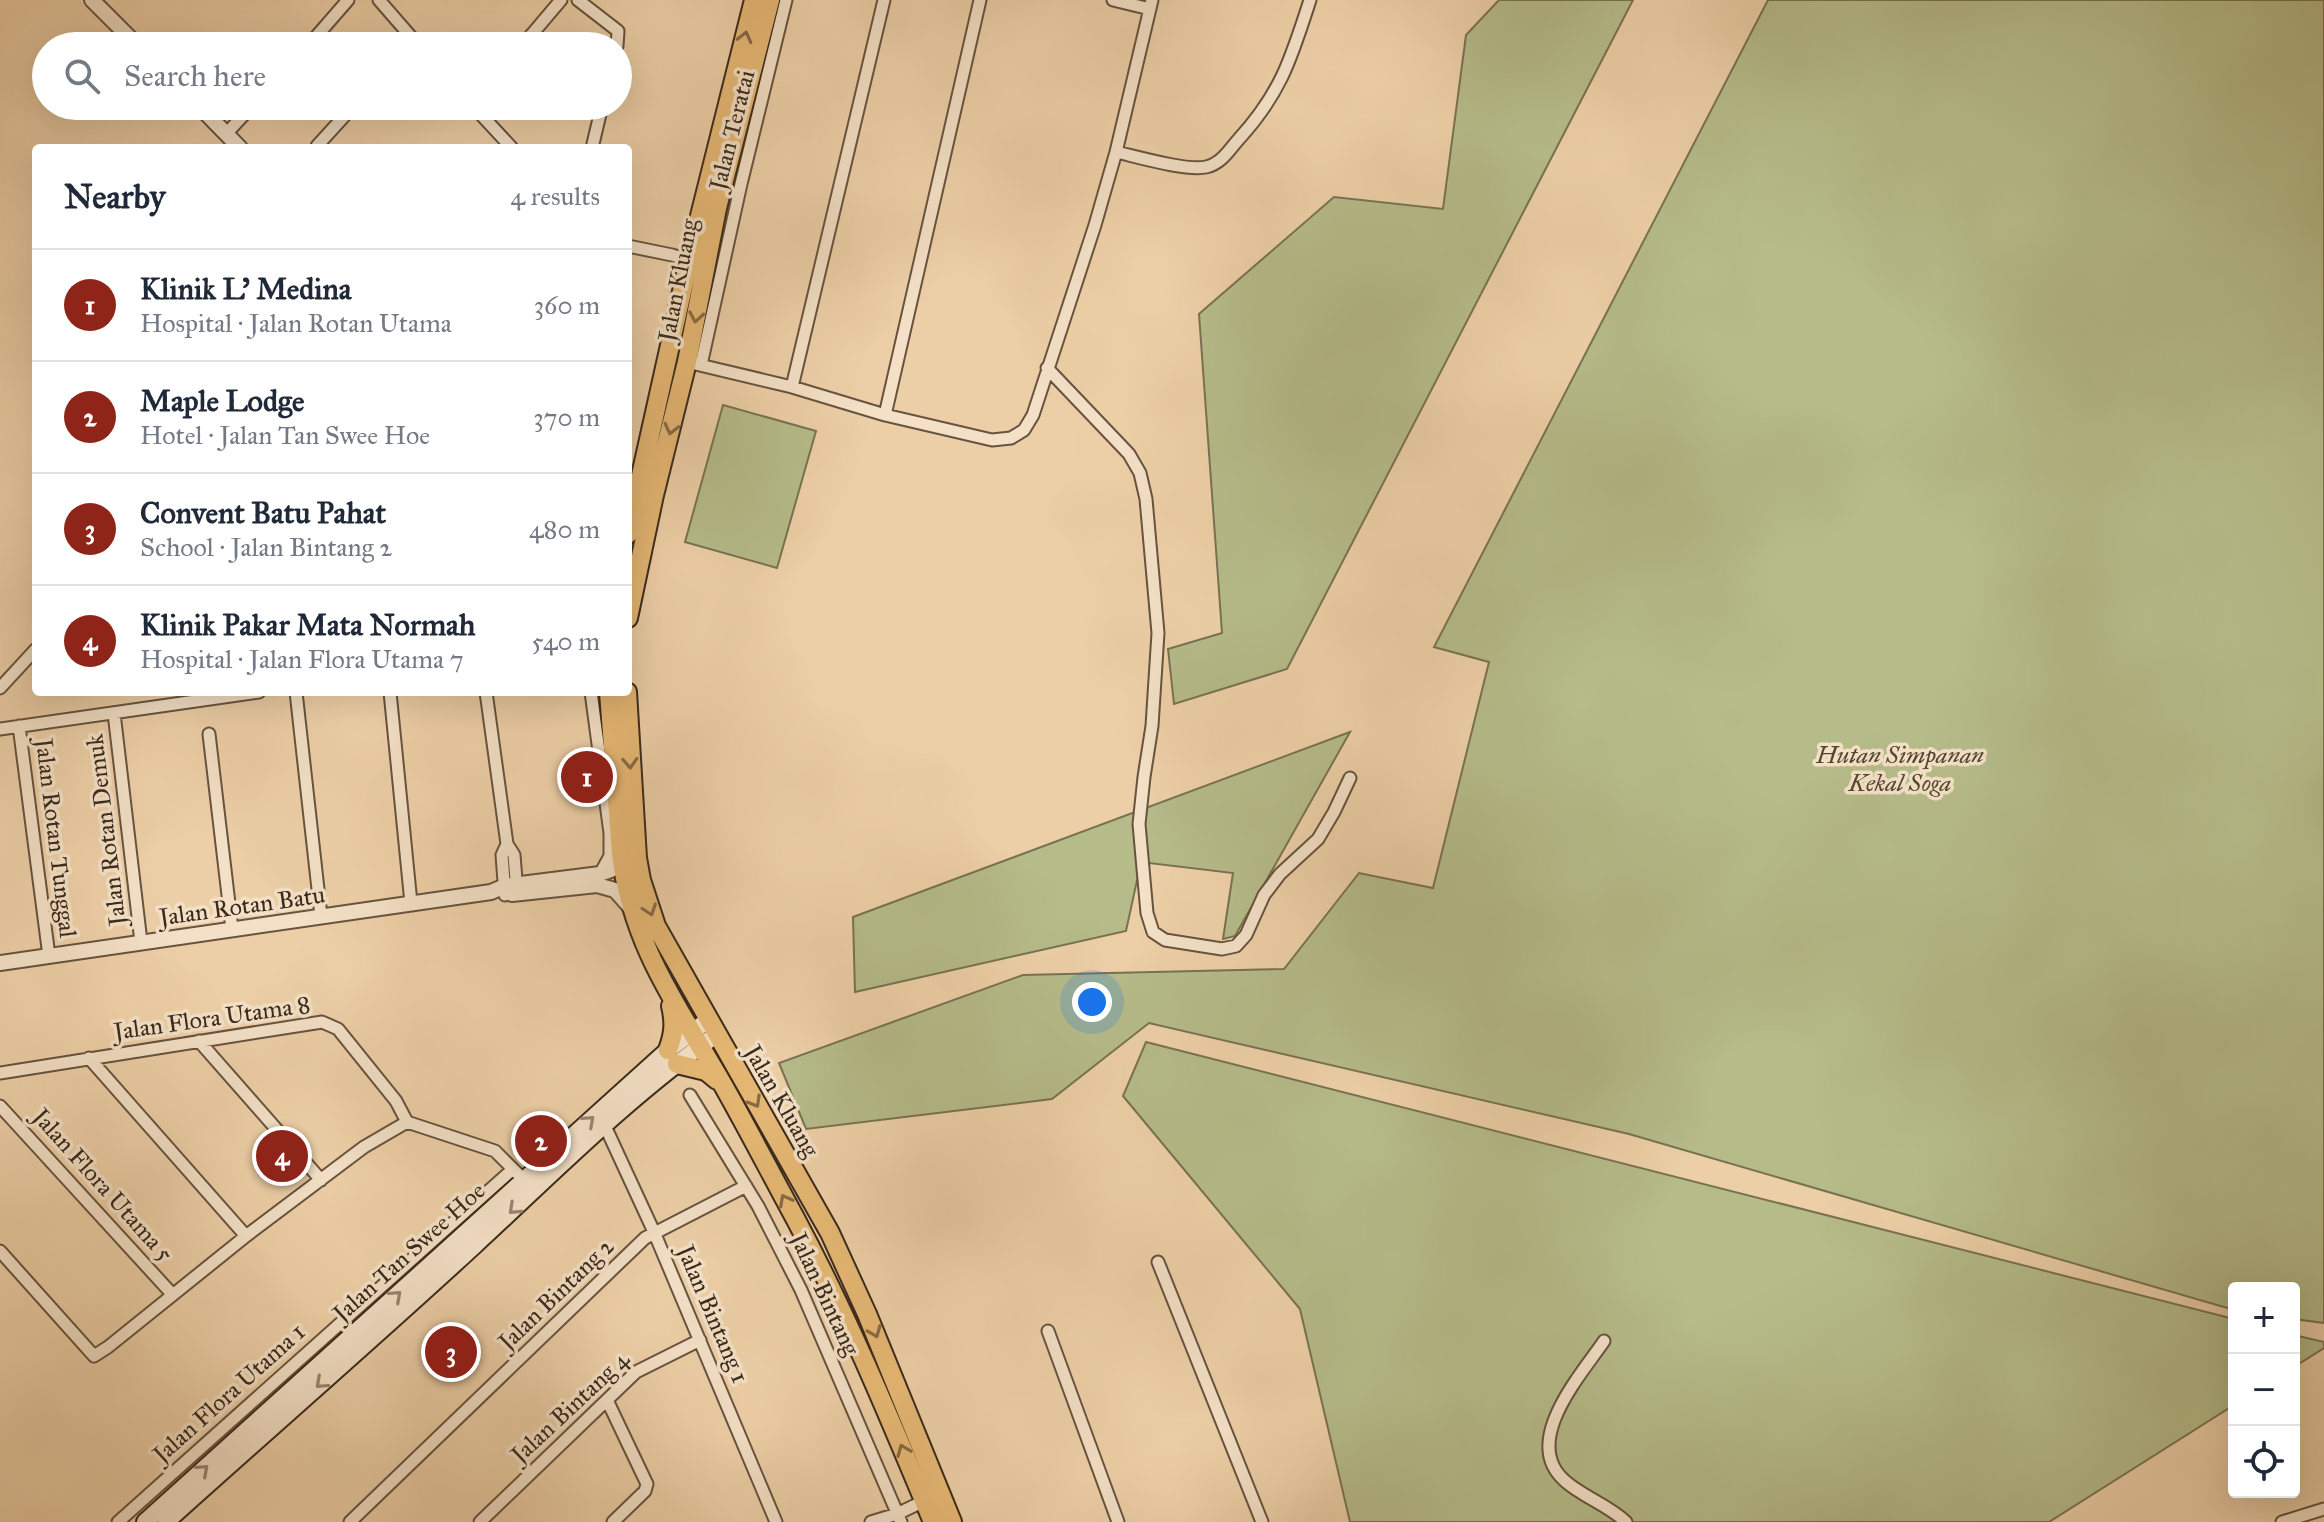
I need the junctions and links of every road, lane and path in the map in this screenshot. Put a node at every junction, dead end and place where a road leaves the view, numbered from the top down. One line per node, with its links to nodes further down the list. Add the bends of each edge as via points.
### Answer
1 (93, 0): 14 (street)
2 (348, 0): 15 (street)
3 (379, 0): 16 (street)
4 (561, 0): 17 (street)
5 (578, 0): 18 (street)
6 (754, 0): 32 (highway, Jalan Kluang, one-way to 6)
7 (770, 0): 19 (highway, Jalan Kluang)
8 (786, 0): 19 (street, Jalan Teratai)
9 (884, 0): 35 (street)
10 (980, 0): 37 (street)
11 (1113, 0): 13 (street)
12 (1310, 0): 30 (street, via 1278,88 1222,159 1204,168)
13 (1151, 5): 30 (street)
14 (124, 32)
15 (320, 32)
16 (407, 32)
17 (534, 32)
18 (618, 32)
19 (770, 41): 33 (highway, Jalan Kluang, via 717,208)
20 (212, 120): 25 (street)
21 (237, 120): 25 (street)
22 (341, 120): 27 (street)
23 (486, 120): 28 (street)
24 (598, 120): 29 (street)
25 (226, 134): 26 (street)
26 (236, 144)
27 (319, 144)
28 (508, 144)
29 (593, 144)
30 (1116, 152): 34 (street)
31 (632, 247): 32 (street)
32 (689, 260): 36 (highway, Jalan Kluang)
33 (694, 364): 35 (street); 36 (highway, via 672,370); 39 (highway, Jalan Kluang, one-way to 39, via 654,495)
34 (1047, 368): 37 (street, via 1033,415 1011,438 992,440); 53 (street, via 1129,454 1146,499 1158,633 1139,824 1153,932 1165,940 1222,949 1236,946 1280,874 1318,839)
35 (792, 387): 37 (street)
36 (661, 390): 38 (highway, Jalan Kluang)
37 (885, 415)
38 (632, 517)
39 (632, 593)
40 (32, 653): 41 (street)
41 (0, 688)
42 (231, 696): 49 (street)
43 (296, 696): 59 (street)
44 (390, 696): 57 (street)
45 (487, 696): 56 (street, via 507,844 502,855)
46 (592, 696): 55 (street, via 610,833 610,856)
47 (609, 696): 54 (highway, Jalan Kluang)
48 (627, 696): 65 (highway, Jalan Kluang, one-way to 65, via 641,880)
49 (114, 713): 50 (street); 61 (street, Jalan Rotan Demuk)
50 (19, 726): 51 (street); 62 (street, Jalan Rotan Tunggal)
51 (0, 729)
52 (209, 734): 60 (street)
53 (1350, 778)
54 (621, 854): 55 (street, via 611,870); 58 (highway, Jalan Kluang)
55 (600, 874): 56 (street, Jalan Rotan Batu)
56 (507, 890): 57 (street, Jalan Rotan Batu); 58 (street, Jalan Rotan Batu, via 597,885 615,890)
57 (411, 903): 59 (street, Jalan Rotan Batu)
58 (631, 908): 64 (highway, Jalan Kluang)
59 (321, 916): 60 (street, Jalan Rotan Batu)
60 (232, 929): 61 (street, Jalan Rotan Batu)
61 (141, 942): 62 (street, Jalan Rotan Batu)
62 (49, 956): 63 (street, Jalan Rotan Batu)
63 (0, 963)
64 (667, 990): 65 (highway, Jalan Kluang); 67 (highway, via 675,1020)
65 (703, 1033): 67 (main road, Jalan Tan Swee Hoe); 70 (highway, Jalan Kluang); 100 (highway, Jalan Kluang, one-way to 100, via 830,1233)
66 (199, 1041): 68 (street, Jalan Flora Utama 8); 73 (street, Jalan Flora Utama 8, via 322,1022 338,1029); 76 (street)
67 (672, 1057): 70 (highway, via 706,1071); 74 (main road, Jalan Tan Swee Hoe); 75 (main road, Jalan Tan Swee Hoe, one-way to 67)
68 (89, 1058): 69 (street, Jalan Flora Utama 8); 79 (street)
69 (0, 1073)
70 (723, 1085): 87 (highway, Jalan Kluang, one-way to 70, via 827,1277)
71 (690, 1095): 77 (street, Jalan Bintang)
72 (0, 1106): 82 (street, Jalan Flora Utama 5)
73 (407, 1122): 75 (street, via 495,1151); 76 (street)
74 (605, 1126): 78 (street, Jalan Bintang 1); 93 (main road, Jalan Tan Swee Hoe, one-way to 93)
75 (518, 1175): 91 (street, Jalan Flora Utama 1); 92 (main road, Jalan Tan Swee Hoe, one-way to 75)
76 (321, 1180): 79 (street)
77 (746, 1186): 78 (street, Jalan Bintang 2); 89 (street, Jalan Bintang, via 801,1290)
78 (654, 1232): 84 (street, Jalan Bintang 1); 94 (street, Jalan Bintang 2)
79 (246, 1236): 82 (street)
80 (0, 1251): 82 (street, via 94,1356)
81 (1158, 1262): 102 (street)
82 (172, 1294)
83 (1048, 1331): 101 (street)
84 (700, 1340): 86 (street, Jalan Bintang 4, via 642,1368); 97 (street, Jalan Bintang 1)
85 (1604, 1341): 103 (street, via 1554,1415 1549,1454 1565,1481)
86 (607, 1400): 95 (street, Jalan Bintang 4); 96 (street, via 647,1484)
87 (924, 1501): 89 (street); 99 (highway, Jalan Kluang)
88 (2324, 1509): 90 (street)
89 (899, 1518): 98 (street)
90 (2309, 1518): 104 (street)
91 (118, 1522)
92 (145, 1522)
93 (166, 1522)
94 (350, 1522)
95 (480, 1522)
96 (613, 1522)
97 (776, 1522)
98 (871, 1522)
99 (933, 1522)
100 (952, 1522)
101 (1118, 1522)
102 (1262, 1522)
103 (1626, 1522)
104 (2282, 1522)

